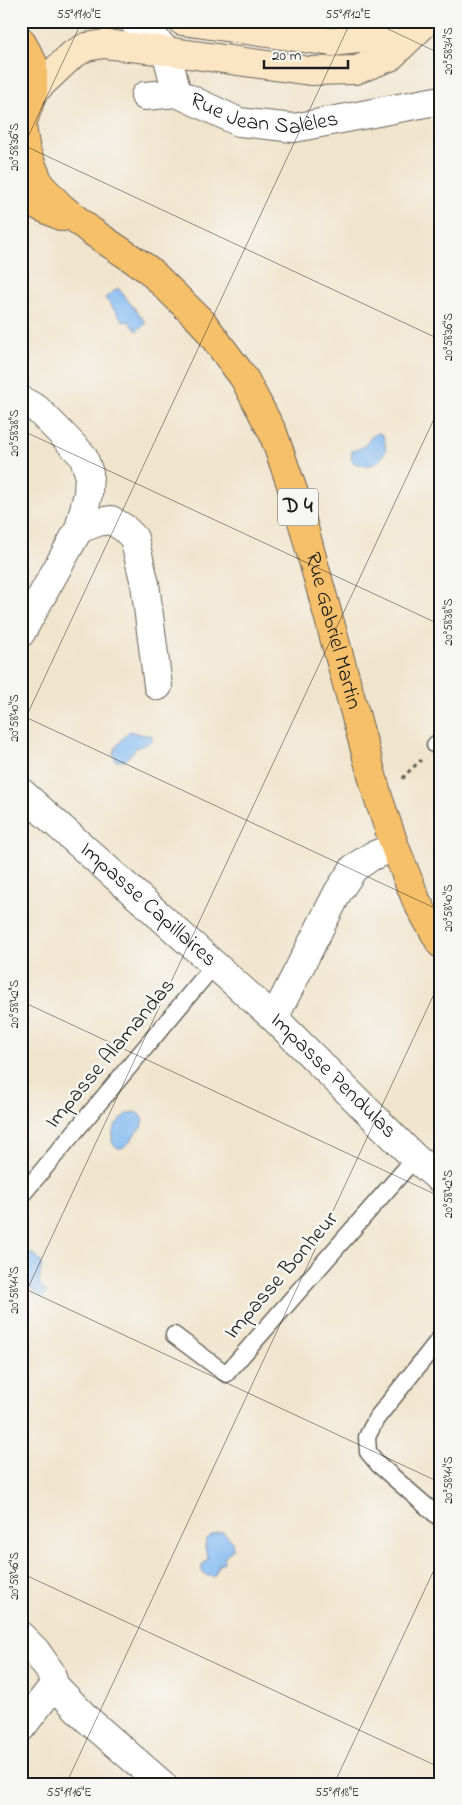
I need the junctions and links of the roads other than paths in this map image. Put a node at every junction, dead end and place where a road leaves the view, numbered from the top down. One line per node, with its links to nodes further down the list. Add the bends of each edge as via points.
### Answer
1 (133, 21): 5 (street, Rue Jean Salèles, via 149,32)
2 (182, 21): 3 (main road, via 332,42 403,34)
3 (426, 22): 5 (main road, via 390,57 356,70 310,71)
4 (21, 41): 6 (main road, via 33,63)
5 (166, 51): 6 (main road, via 104,44 86,47 72,55); 7 (street, Rue Jean Salèles)
6 (33, 92): 10 (main road)
7 (177, 93): 8 (street); 9 (street, Rue Jean Salèles, via 239,122 294,128)
8 (145, 96)
9 (441, 100)
10 (22, 126): 12 (main road, Rue Gabriel Martin / D 4, via 26,151 40,185)
11 (21, 198): 12 (main road, Rue Gabriel Martin / D 4)
12 (91, 231): 18 (main road, Rue Gabriel Martin / D 4, via 149,270 204,323 244,378 273,433 296,499)
13 (21, 400): 14 (street, via 37,408 83,456 88,473 88,494)
14 (79, 529): 15 (street); 16 (street, via 111,520 134,538 145,584)
15 (21, 633)
16 (158, 686)
17 (21, 792): 20 (street, Impasse Capillaires)
18 (394, 847): 19 (main road, Rue Gabriel Martin / D 4); 21 (street, Impasse Pendulas, via 354,868 338,892)
19 (441, 944)
20 (216, 964): 21 (street, Impasse Capillaires); 24 (lane, Impasse Alamandas)
21 (274, 1018): 22 (street, Impasse Pendulas)
22 (415, 1158): 23 (street, Impasse Pendulas); 25 (lane, Impasse Bonheur, via 226,1374)
23 (441, 1180)
24 (21, 1196)
25 (174, 1335)
26 (441, 1337): 27 (lane, via 376,1419 367,1437 368,1452 378,1464)
27 (441, 1519)
28 (21, 1636): 29 (street, via 51,1673)
29 (54, 1686): 30 (street); 31 (street)
30 (21, 1728)
31 (162, 1784)

